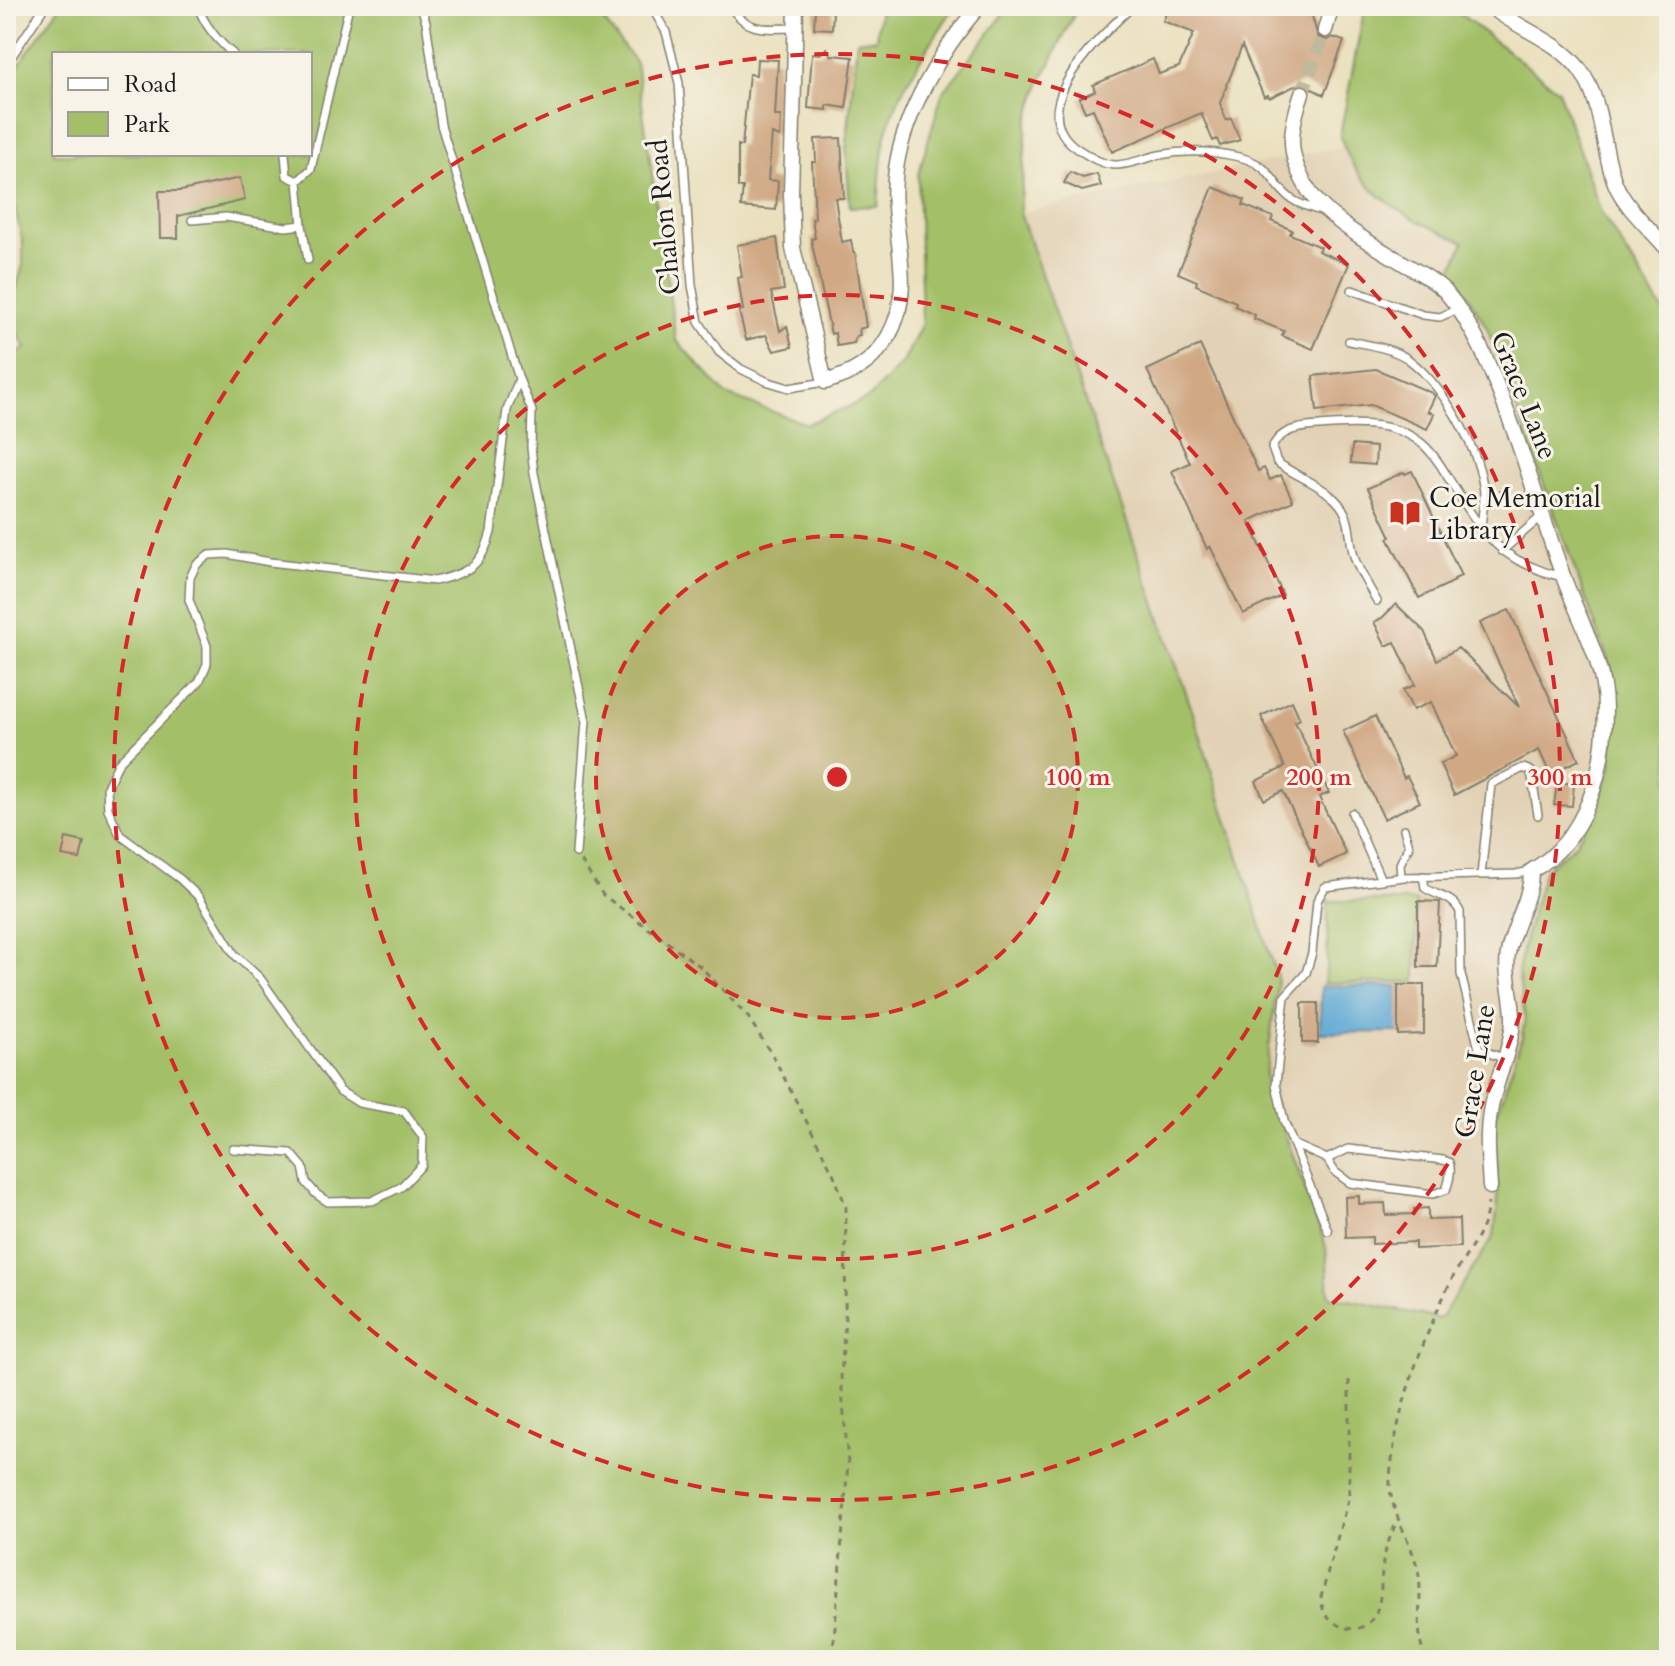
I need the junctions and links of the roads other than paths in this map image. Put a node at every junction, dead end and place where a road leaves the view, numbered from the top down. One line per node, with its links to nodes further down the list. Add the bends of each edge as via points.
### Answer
1 (45, 6): 15 (lane)
2 (198, 6): 14 (lane)
3 (349, 6): 18 (lane, via 311,169)
4 (421, 6): 29 (lane, via 441,125)
5 (651, 6): 30 (lane, Chalon Road, via 666,32 679,83 699,322 719,352 766,381 789,388)
6 (730, 6): 12 (lane, via 749,26)
7 (796, 6): 12 (street)
8 (1133, 6): 19 (lane, via 1078,63 1063,92 1057,122 1070,144 1094,159 1119,165 1188,151 1240,157 1262,166 1289,197)
9 (1332, 6): 13 (street)
10 (1490, 6): 23 (street, via 1561,51 1581,71 1595,100 1615,184)
11 (971, 9): 30 (street, Chalon Road, via 911,113 895,169 903,281 894,326 862,367)
12 (796, 28): 30 (street, via 793,248)
13 (1325, 30)
14 (231, 52)
15 (6, 65)
16 (1302, 93): 19 (street, Grace Lane, via 1291,126 1291,148 1310,192)
17 (285, 156): 18 (lane, via 287,176)
18 (298, 181): 22 (lane)
19 (1328, 214): 27 (street, Grace Lane, via 1427,277)
20 (6, 215): 25 (lane, via 11,243)
21 (192, 220): 22 (lane, via 226,217)
22 (302, 225): 24 (lane)
23 (1669, 251)
24 (308, 260)
25 (6, 288)
26 (1352, 290): 27 (lane, via 1423,315 1440,317)
27 (1458, 309): 31 (street, Grace Lane, via 1488,361)
28 (1349, 341): 32 (lane, via 1402,356 1440,392 1471,444 1480,472)
29 (519, 379): 39 (lane, via 532,411 534,473 586,721); 47 (lane, via 507,410 489,541 476,565 435,581 209,555 190,578 189,600 207,646 207,664 199,682 119,762 107,787 108,809 120,835 199,897 235,955 260,978 340,1091 359,1103 404,1111 423,1137 422,1165 401,1187 372,1201 328,1202 306,1182 303,1167 291,1153)
30 (825, 382)
31 (1543, 515): 33 (lane); 34 (street, Grace Lane)
32 (1481, 528): 33 (lane); 35 (lane, via 1437,460 1421,442 1400,431 1321,425 1282,434 1272,448 1277,462 1342,506 1356,562)
33 (1502, 551): 34 (lane)
34 (1563, 576): 40 (street, Grace Lane, via 1603,679 1602,752 1596,783 1571,836)
35 (1377, 601)
36 (1352, 813): 44 (lane)
37 (1538, 815): 41 (lane, via 1531,771 1523,768 1491,784)
38 (1404, 829): 43 (lane, via 1409,846 1400,864)
39 (576, 853)
40 (1531, 871): 41 (lane); 45 (street, Grace Lane, via 1531,886 1509,949 1513,1024)
41 (1481, 875): 42 (lane)
42 (1423, 876): 43 (lane); 45 (lane, via 1427,891 1446,897 1461,917 1461,974 1479,1049)
43 (1401, 877): 44 (lane)
44 (1381, 880): 46 (lane, via 1325,887 1317,901 1306,973 1285,996 1276,1084)
45 (1505, 1059): 49 (street, Grace Lane, via 1487,1130)
46 (1293, 1144): 48 (lane); 50 (lane)
47 (233, 1149)
48 (1327, 1159): 48 (lane, via 1350,1183 1433,1194 1446,1190 1449,1182 1449,1162 1443,1160 1348,1149)
49 (1490, 1187)
50 (1328, 1231)

